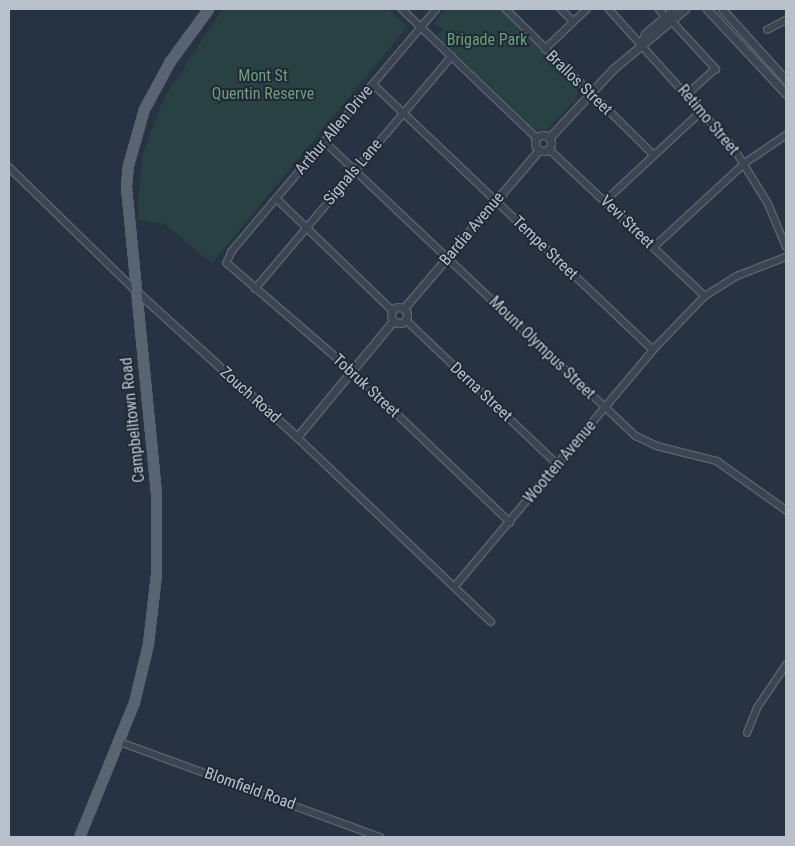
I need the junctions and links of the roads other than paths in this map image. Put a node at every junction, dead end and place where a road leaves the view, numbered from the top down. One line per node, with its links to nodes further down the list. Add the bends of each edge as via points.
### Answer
1 (208, 9): 47 (main road, Campbelltown Road, via 170,61 136,130 126,186)
2 (402, 9): 16 (street)
3 (438, 9): 16 (street, Arthur Allen Drive)
4 (506, 9): 19 (street, Brallos Street)
5 (561, 9): 14 (street)
6 (587, 9): 14 (street)
7 (609, 9): 18 (street, Retimo Street)
8 (659, 9): 13 (street)
9 (674, 9): 13 (street)
10 (685, 9): 13 (street)
11 (707, 9): 25 (street)
12 (722, 9): 21 (street)
13 (668, 18): 18 (street, via 650,40); 24 (street, via 716,69)
14 (574, 21): 19 (street)
15 (785, 23): 17 (street)
16 (422, 27): 20 (street); 22 (street, Arthur Allen Drive)
17 (767, 30)
18 (641, 43): 23 (street); 24 (street, Retimo Street)
19 (545, 49): 23 (street, Brallos Street)
20 (452, 56): 27 (street, Signals Lane); 29 (street)
21 (786, 80)
22 (373, 84): 27 (street, Tempe Street); 31 (street, Arthur Allen Drive)
23 (588, 93): 30 (street); 34 (street, Brallos Street)
24 (687, 94): 26 (street, Retimo Street)
25 (786, 94)
26 (702, 111): 34 (street); 35 (street, Retimo Street)
27 (403, 113): 37 (street, Signals Lane); 39 (street, Tempe Street)
28 (786, 136): 35 (street)
29 (538, 138): 30 (street); 33 (street)
30 (549, 138): 32 (street)
31 (325, 142): 37 (street, Mount Olympus Street); 38 (street, Arthur Allen Drive)
32 (549, 148): 33 (street); 40 (street, Vevi Street)
33 (539, 150): 39 (street, Bardia Avenue)
34 (654, 155): 40 (street)
35 (745, 163): 42 (street, Retimo Street, via 768,203); 43 (street)
36 (9, 166): 47 (street, Zouch Road)
37 (355, 170): 41 (street, Signals Lane); 46 (street, Mount Olympus Street)
38 (277, 199): 41 (street); 44 (street, Arthur Allen Drive)
39 (496, 201): 46 (street, Bardia Avenue); 56 (street, Tempe Street)
40 (605, 201): 43 (street, Vevi Street)
41 (307, 227): 48 (street, Signals Lane); 52 (street)
42 (786, 246)
43 (654, 247): 49 (street, Vevi Street)
44 (232, 252): 48 (street, Tobruk Street, via 226,263 228,267)
45 (786, 257): 49 (street, Wootten Avenue, via 737,276)
46 (448, 258): 51 (street, Bardia Avenue); 58 (street, Mount Olympus Street)
47 (135, 290): 50 (street, Zouch Road); 53 (main road, Campbelltown Road)
48 (255, 290): 57 (street, Tobruk Street)
49 (705, 296): 56 (street, Wootten Avenue)
50 (154, 308): 53 (street, via 146,307); 59 (street, Zouch Road)
51 (404, 308): 52 (street, via 399,306); 54 (street, via 408,315)
52 (392, 310): 55 (street)
53 (137, 314): 67 (main road, Campbelltown Road, via 158,540 148,644)
54 (406, 320): 55 (street); 60 (street, Derna Street)
55 (394, 321): 57 (street)
56 (653, 350): 58 (street, Wootten Avenue)
57 (352, 371): 59 (street); 62 (street, Tobruk Street)
58 (605, 408): 60 (street, Wootten Avenue); 61 (street, Mount Olympus Street, via 648,443 717,461)
59 (297, 437): 63 (street, Zouch Road)
60 (557, 464): 62 (street, Wootten Avenue)
61 (786, 510)
62 (510, 522): 63 (street, Wootten Avenue)
63 (456, 585): 64 (street, Zouch Road)
64 (491, 622)
65 (786, 665): 66 (street, via 757,708)
66 (747, 733)
67 (120, 742): 68 (main road, Campbelltown Road); 69 (street, Blomfield Road)
68 (79, 837)
69 (380, 837)

